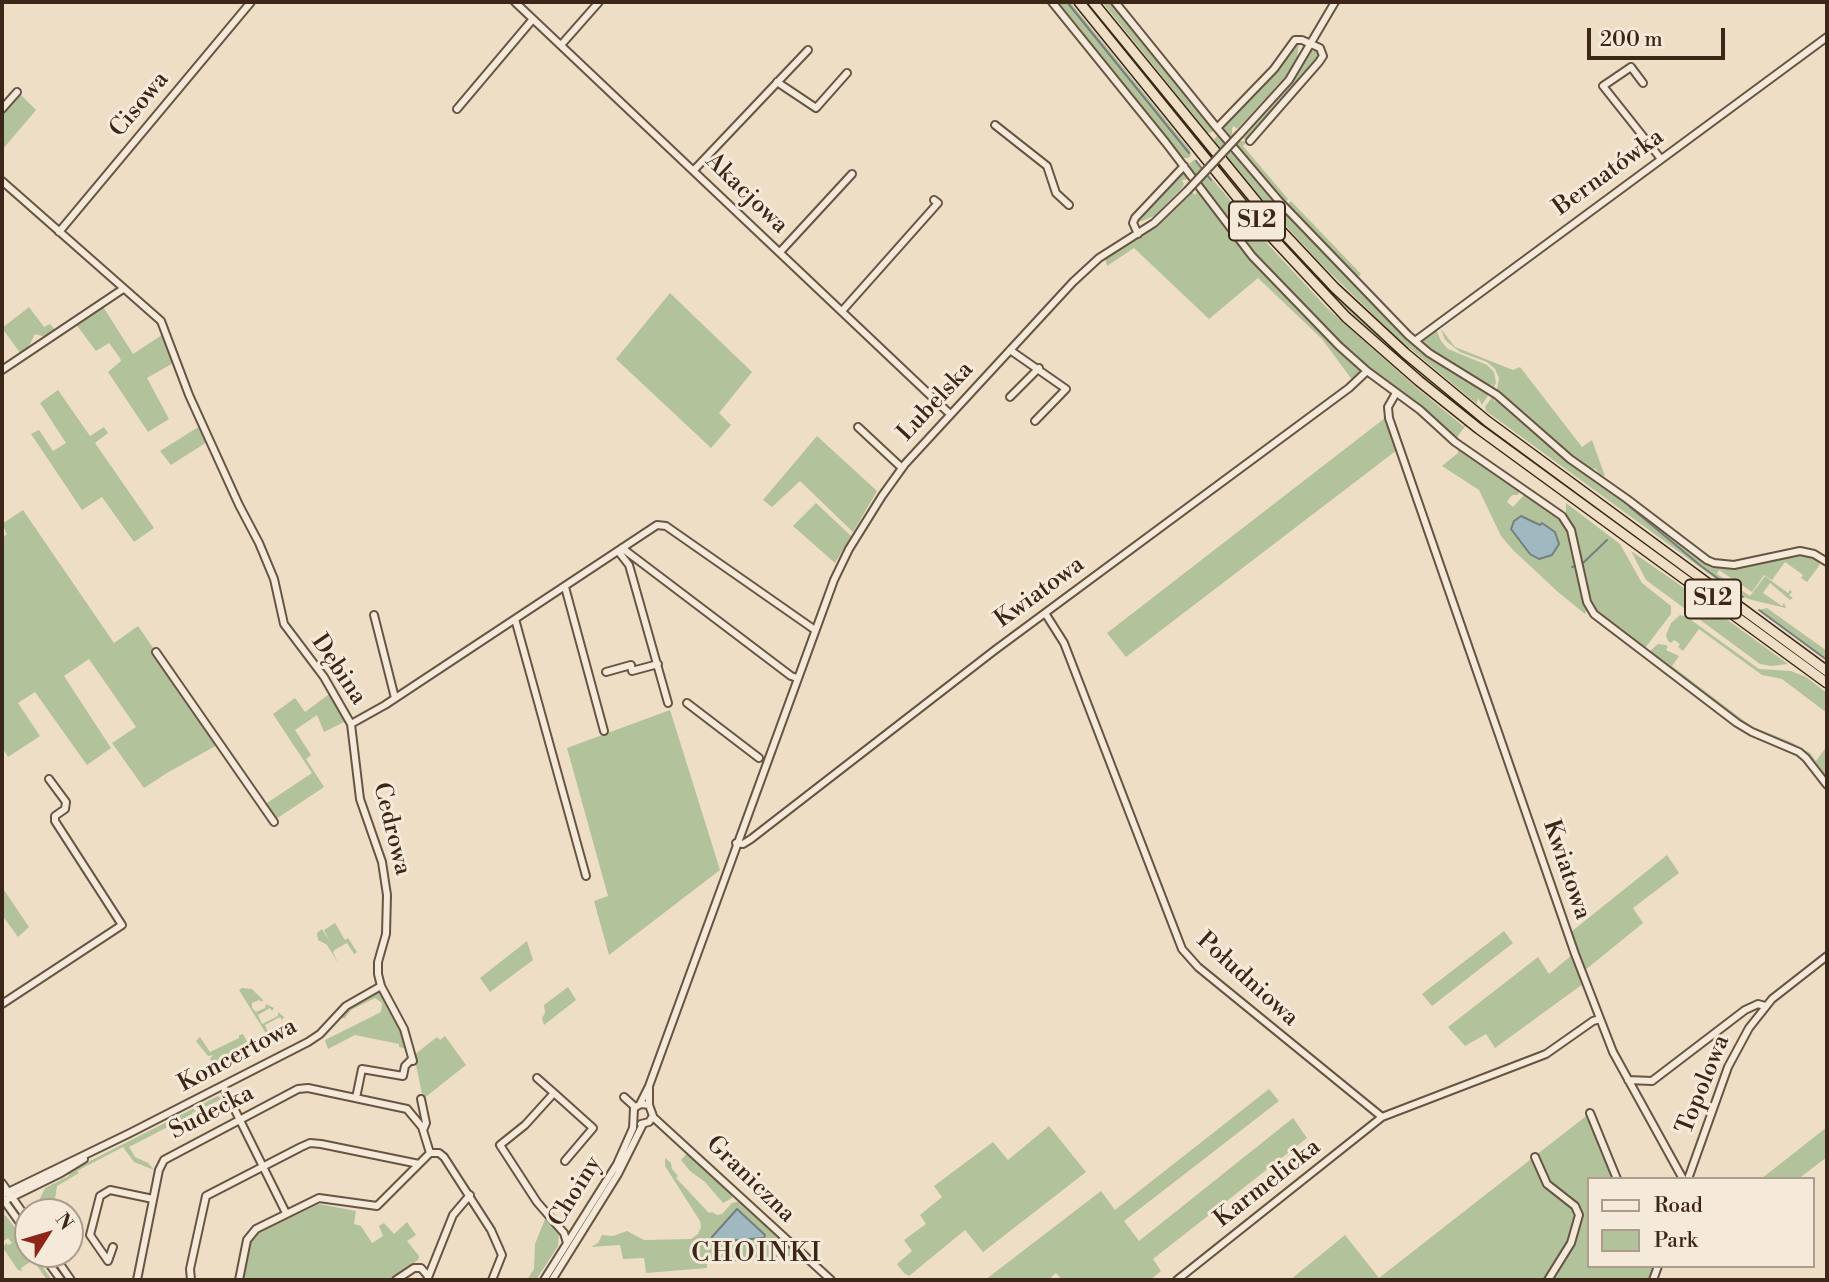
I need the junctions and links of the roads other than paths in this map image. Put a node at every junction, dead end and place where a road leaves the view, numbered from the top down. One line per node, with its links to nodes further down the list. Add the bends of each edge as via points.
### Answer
1 (251, 2): 30 (street, Cisowa)
2 (515, 2): 9 (street, Akacjowa)
3 (599, 2): 12 (street)
4 (1052, 2): 24 (street)
5 (1079, 2): 58 (highway, S12, via 1198,151 1346,317 1479,429)
6 (1093, 2): 55 (highway, S12, via 1304,256 1405,353 1487,421)
7 (1115, 2): 21 (street)
8 (1335, 2): 11 (street, Lubelska)
9 (533, 19): 12 (street, Akacjowa); 19 (street)
10 (1827, 37): 23 (street, Bernatówka)
11 (1311, 44): 21 (street, via 1295,40); 22 (street, via 1321,50 1322,58); 31 (street, Lubelska, bridge, via 1289,80 1240,134 1159,219)
12 (561, 45): 25 (street, Akacjowa)
13 (808, 50): 15 (street)
14 (847, 74): 15 (street, via 816,108)
15 (777, 82): 25 (street)
16 (1643, 83): 23 (street, via 1631,67 1603,86)
17 (17, 92): 18 (street)
18 (2, 109)
19 (457, 109)
20 (995, 125): 29 (street, via 1047,166 1056,193)
21 (1217, 128): 35 (street, via 1279,201)
22 (1250, 141)
23 (1661, 159): 35 (street, Bernatówka)
24 (1184, 166): 31 (street, via 1135,218); 39 (street, via 1263,269)
25 (694, 170): 32 (street, Akacjowa)
26 (852, 174): 32 (street)
27 (2, 181): 30 (street, Dębina)
28 (934, 200): 34 (street, via 938,203)
29 (1069, 205)
30 (59, 232): 33 (street, Dębina)
31 (1138, 234): 36 (street, Lubelska, via 1088,267)
32 (780, 252): 34 (street, Akacjowa)
33 (119, 289): 38 (street); 62 (street, Dębina, via 153,312 164,326 189,394 274,579 284,624 324,677)
34 (842, 311): 42 (street, Akacjowa)
35 (1415, 341): 47 (street, via 1489,389 1570,459 1707,560 1734,565 1800,551)
36 (1010, 350): 37 (street); 42 (street, Lubelska)
37 (1039, 368): 41 (street); 43 (street, via 1066,389)
38 (2, 369)
39 (1367, 371): 40 (street); 49 (street, Kwiatowa)
40 (1396, 393): 66 (street, via 1450,438 1562,516 1574,541 1587,601 1599,619 1737,723 1807,758); 74 (street, Kwiatowa, via 1388,418)
41 (1010, 397)
42 (950, 414): 45 (street, Lubelska)
43 (1035, 421)
44 (859, 427): 45 (street)
45 (902, 468): 52 (street, Lubelska, via 845,555)
46 (620, 550): 48 (street, Dębina); 52 (street, Dębina, via 655,526 666,526); 54 (street, via 629,565); 57 (street)
47 (1827, 562)
48 (565, 587): 51 (street, Dębina); 63 (street)
49 (1045, 612): 68 (street, Kwiatowa, via 751,839); 86 (street, Południowa, via 1064,643 1182,949 1219,985)
50 (374, 615): 59 (street)
51 (515, 619): 59 (street, Dębina); 69 (street)
52 (815, 630): 57 (street, Lubelska)
53 (156, 652): 67 (street)
54 (658, 664): 56 (street); 60 (street)
55 (1827, 671)
56 (606, 672)
57 (797, 678): 68 (street, Lubelska)
58 (1827, 683)
59 (395, 698): 62 (street, Dębina)
60 (667, 702)
61 (687, 703): 64 (street)
62 (351, 724): 71 (street, Cedrowa, via 360,799 387,887 387,928 377,966)
63 (604, 731)
64 (759, 758)
65 (49, 779): 72 (street, via 66,803 55,821 122,925)
66 (1827, 785)
67 (274, 822)
68 (736, 843): 78 (street, Lubelska)
69 (586, 876)
70 (1827, 956): 73 (street, Topolowa)
71 (381, 986): 77 (street, Koncertowa, via 346,1006 309,1042); 81 (street, Cedrowa, via 404,1029 412,1061 403,1076 362,1069)
72 (2, 1004)
73 (1765, 1006): 76 (street, via 1745,1010 1652,1081); 100 (street, Topolowa, via 1730,1063)
74 (1600, 1019): 76 (street, Kwiatowa); 86 (street, via 1546,1054)
75 (537, 1078): 79 (street)
76 (1628, 1080): 99 (street, Kwiatowa)
77 (223, 1086): 87 (street); 103 (street, Koncertowa)
78 (649, 1086): 83 (street); 84 (street)
79 (554, 1093): 94 (street, via 593,1128); 107 (street, via 500,1145 537,1202)
80 (624, 1097): 83 (street)
81 (356, 1098): 87 (street, Sudecka, via 302,1088); 90 (street, Sudecka, via 407,1109)
82 (421, 1099): 90 (street)
83 (638, 1105): 84 (street); 88 (street)
84 (649, 1105): 89 (street, via 653,1110)
85 (1590, 1113): 98 (street)
86 (1382, 1117): 119 (street, Karmelicka)
87 (239, 1119): 96 (street); 104 (street, Sudecka, via 166,1158)
88 (635, 1120): 89 (street); 106 (street, Choiny, via 615,1168)
89 (648, 1121): 117 (street, Choiny); 118 (street, Graniczna, via 673,1136)
90 (423, 1130): 91 (street)
91 (430, 1153): 95 (street); 102 (street, via 441,1154)
92 (1535, 1157): 120 (street, via 1548,1184 1575,1206 1579,1215 1571,1243)
93 (405, 1161): 95 (street); 96 (street, via 314,1143); 97 (street)
94 (565, 1161)
95 (419, 1164): 97 (street)
96 (263, 1167): 105 (street); 112 (street, via 206,1196)
97 (410, 1173): 105 (street, via 374,1208 319,1198)
98 (1616, 1177)
99 (1684, 1177)
100 (1686, 1177)
101 (2, 1183): 103 (street)
102 (470, 1195): 110 (street, via 453,1215); 115 (street, via 502,1251)
103 (5, 1198)
104 (153, 1199): 109 (street, via 110,1190 100,1196 90,1235 108,1261); 111 (street, Sudecka)
105 (286, 1213): 113 (street, via 250,1234)
106 (575, 1231): 107 (street); 108 (street, Choiny)
107 (564, 1233): 108 (street)
108 (567, 1243): 116 (street, Choiny)
109 (113, 1247)
110 (428, 1278): 114 (street, via 421,1268 414,1268)
111 (137, 1280)
112 (191, 1280)
113 (239, 1280)
114 (396, 1280)
115 (492, 1280)
116 (544, 1280)
117 (552, 1280)
118 (831, 1280)
119 (1177, 1280)
120 (1548, 1280)

